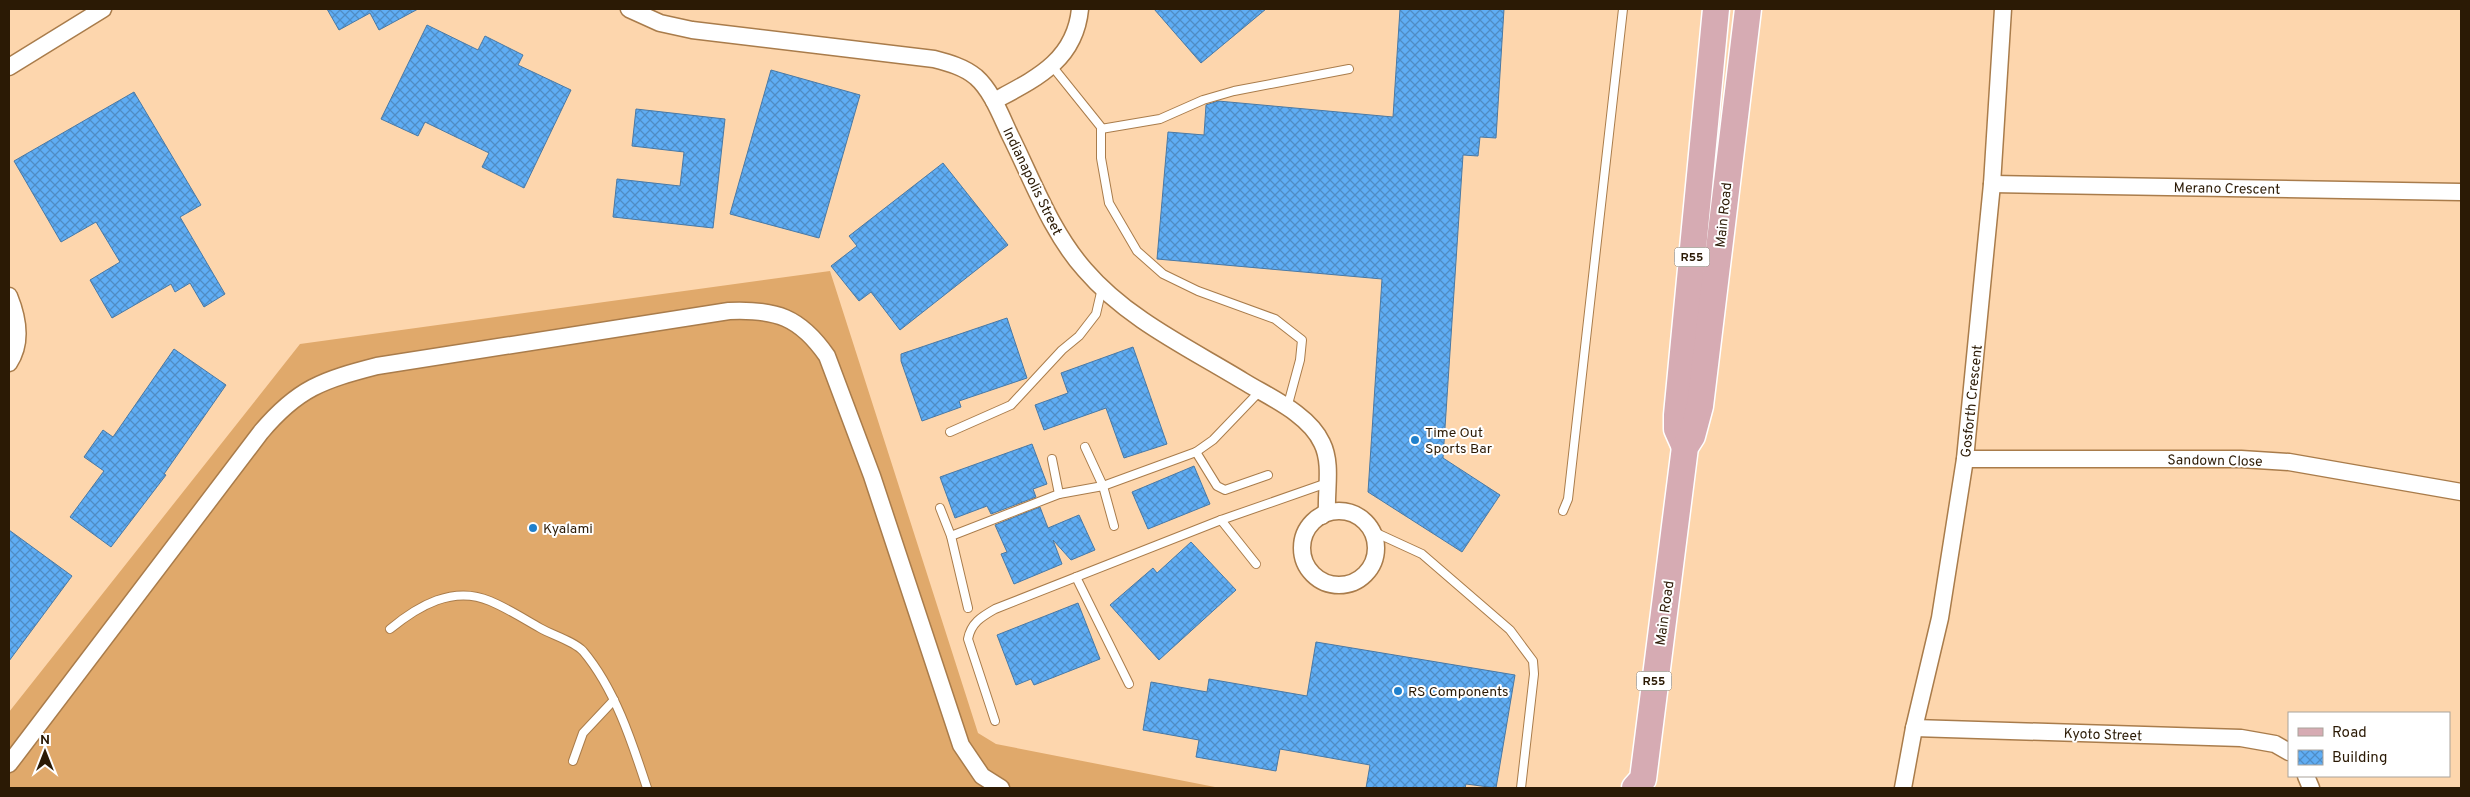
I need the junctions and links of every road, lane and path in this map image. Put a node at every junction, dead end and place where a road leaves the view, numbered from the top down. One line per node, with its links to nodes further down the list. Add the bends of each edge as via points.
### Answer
1 (103, 9): 8 (street)
2 (629, 9): 11 (street, Indianapolis Street, via 660,23 692,30 934,59 958,66 976,77)
3 (1080, 9): 9 (street, via 1075,35)
4 (1623, 9): 32 (lane, via 1568,499)
5 (1716, 9): 22 (main road, Main Road / R55, via 1677,415 1677,429)
6 (1748, 9): 22 (main road, Main Road / R55, via 1700,406 1692,436)
7 (2003, 9): 13 (street, Gosforth Crescent)
8 (9, 66)
9 (1052, 66): 11 (street, via 1032,81); 12 (lane)
10 (1349, 69): 12 (lane, via 1234,91 1203,100 1160,119)
11 (994, 101): 15 (street, Indianapolis Street, via 1061,238)
12 (1100, 129): 19 (lane, via 1101,158 1109,203 1137,251 1163,274 1198,291 1275,319 1302,340)
13 (1992, 184): 14 (street, Merano Crescent); 25 (street, Gosforth Crescent)
14 (2461, 192)
15 (1102, 287): 18 (street, Indianapolis Street, via 1142,320); 20 (lane, via 1096,314 1011,405)
16 (9, 296): 17 (street, via 18,332)
17 (9, 363)
18 (1260, 391): 19 (street, Indianapolis Street); 23 (lane, via 1213,440)
19 (1287, 408): 27 (street, Indianapolis Street, via 1322,442 1328,457)
20 (950, 432)
21 (1085, 447): 28 (lane)
22 (1685, 448): 49 (main road, Main Road / R55)
23 (1196, 452): 26 (lane, via 1217,486 1225,490); 28 (lane)
24 (1052, 459): 30 (lane)
25 (1965, 460): 29 (street, Sandown Close, via 2289,462); 45 (street, Gosforth Crescent, via 1940,618)
26 (1268, 475)
27 (1327, 483): 33 (street, Indianapolis Street, via 1327,510); 34 (lane)
28 (1103, 486): 30 (lane); 35 (lane)
29 (2461, 492)
30 (1059, 494): 37 (lane)
31 (940, 508): 37 (lane)
32 (1564, 511)
33 (1322, 516): 36 (street, via 1344,511 1365,522); 36 (street, via 1312,523 1302,544 1307,566 1324,582 1346,585 1367,574 1376,553)
34 (1221, 520): 38 (lane); 39 (lane)
35 (1114, 526)
36 (1372, 531): 52 (lane, via 1422,554 1510,630 1533,661)
37 (951, 536): 40 (lane)
38 (1256, 564)
39 (1076, 577): 42 (lane); 44 (lane, via 995,609 979,618 970,628 968,639)
40 (968, 608)
41 (390, 629): 43 (lane, via 410,613 451,596 489,600 582,649)
42 (1129, 684)
43 (614, 700): 47 (lane, via 583,733); 50 (lane)
44 (995, 722)
45 (1914, 728): 46 (street, Kyoto Street, via 2241,738 2275,744); 53 (street, Gosforth Crescent)
46 (2288, 751)
47 (573, 761)
48 (9, 764): 51 (street, via 261,432 303,391 341,375 377,366 729,311 758,310 781,315 804,329 827,356 872,476 962,745 982,776)
49 (1643, 785)
50 (646, 788)
51 (1001, 788)
52 (1521, 788)
53 (1903, 788)

